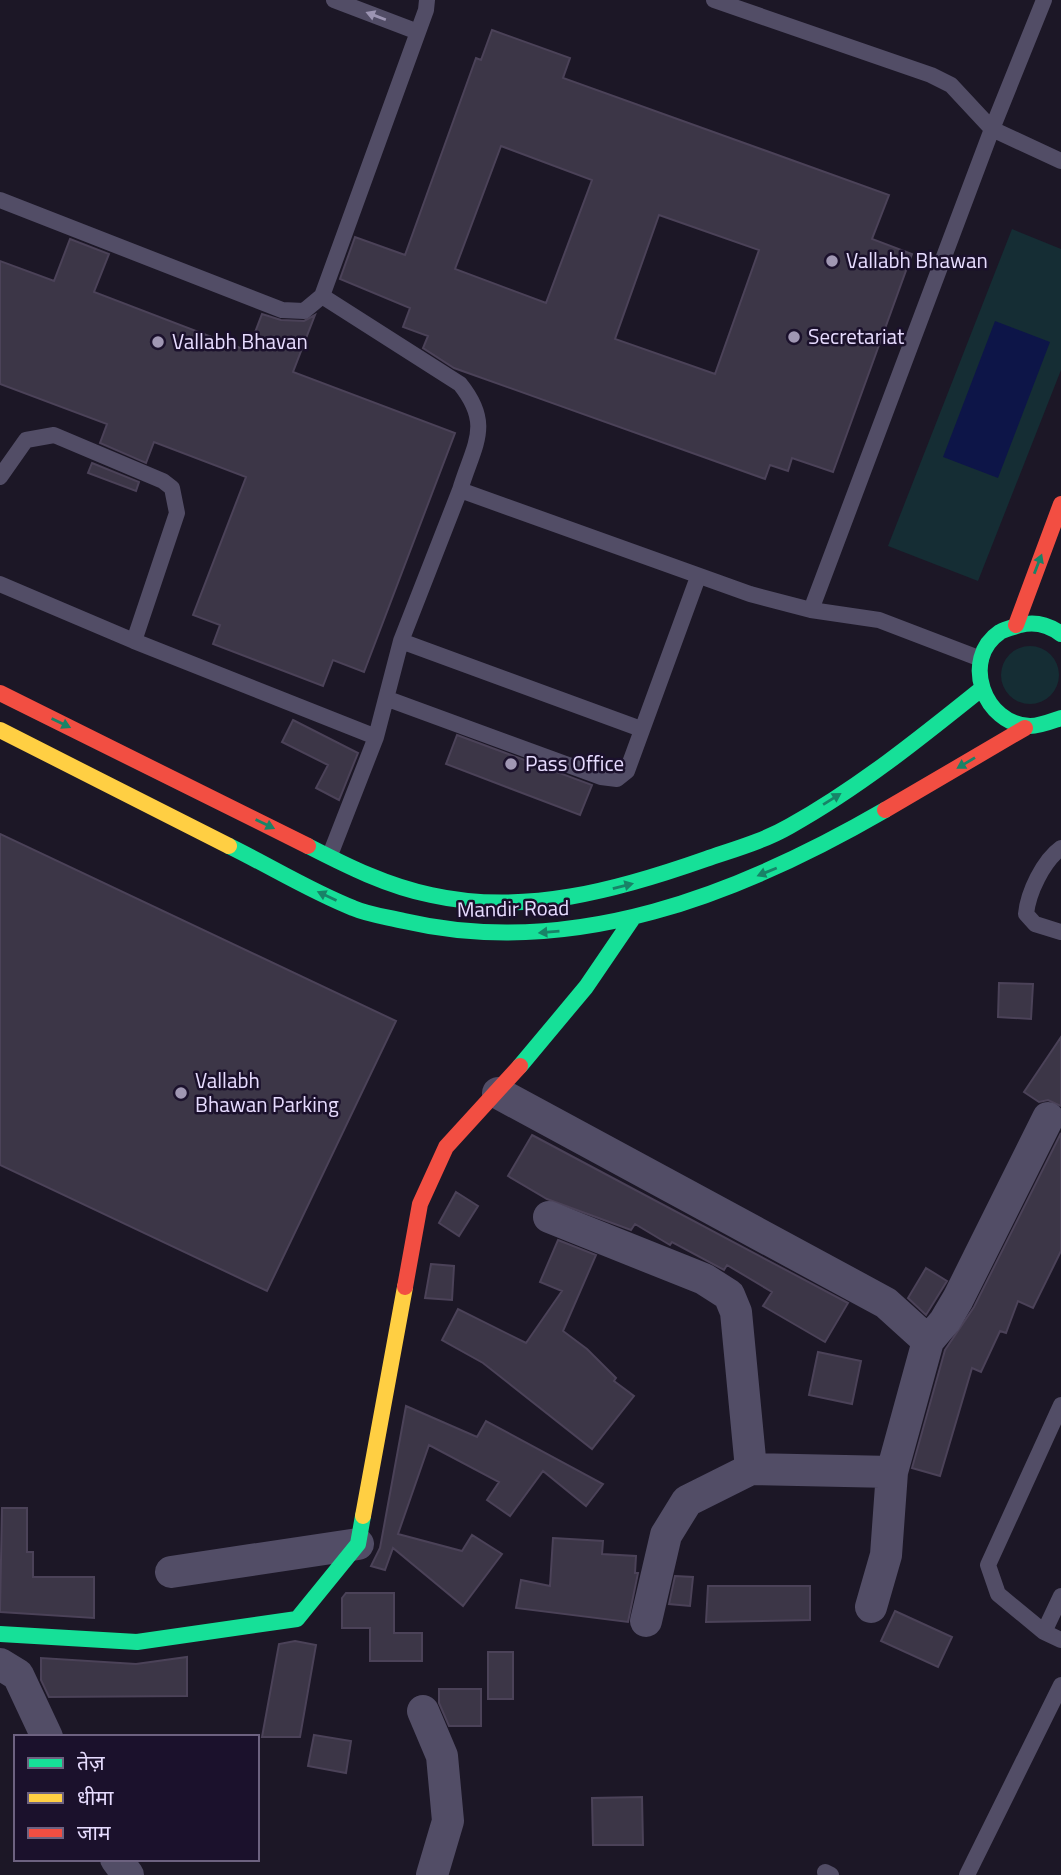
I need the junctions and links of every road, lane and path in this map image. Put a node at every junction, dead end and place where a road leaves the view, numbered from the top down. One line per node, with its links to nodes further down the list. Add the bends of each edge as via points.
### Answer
1 (334, 0): 5 (lane, one-way to 1)
2 (427, 0): 5 (lane)
3 (714, 0): 6 (lane, via 941,80)
4 (1044, 0): 6 (lane)
5 (418, 32): 9 (lane)
6 (992, 129): 7 (lane); 15 (lane)
7 (1061, 160)
8 (0, 200): 9 (lane, via 282,310 304,311)
9 (322, 296): 11 (lane, via 460,384 475,402 481,422)
10 (0, 477): 18 (lane, via 26,440 54,435 172,488 175,526)
11 (460, 490): 13 (lane); 19 (lane)
12 (1061, 503): 16 (street, one-way to 12)
13 (698, 577): 15 (lane); 26 (lane)
14 (0, 584): 18 (lane)
15 (811, 610): 20 (lane, via 879,620)
16 (1016, 625): 17 (street); 20 (street, via 997,635)
17 (1059, 626)
18 (134, 641): 28 (lane)
19 (401, 641): 23 (lane); 26 (lane)
20 (981, 659): 21 (street)
21 (980, 690): 25 (street, via 989,708 1005,722); 30 (street, Mandir Road, one-way to 21, via 403,887 462,900 524,902 598,893 658,877 790,825 887,765)
22 (0, 693): 30 (street, Mandir Road, one-way to 30)
23 (388, 699): 26 (lane, via 617,779 626,771); 28 (lane)
24 (1061, 718): 25 (street, Mandir Road)
25 (1025, 728): 31 (street, Mandir Road, one-way to 31, via 813,852 734,885)
26 (641, 729)
27 (0, 730): 31 (street, Mandir Road, one-way to 27, via 530,934 446,931 386,919 322,894)
28 (376, 737): 30 (lane)
29 (1061, 848): 32 (lane, via 1027,900 1026,914 1035,924)
30 (330, 855)
31 (633, 918): 33 (street, via 586,987)
32 (1061, 932)
33 (498, 1093): 36 (street, via 886,1303); 40 (street, via 446,1147 420,1204)
34 (1048, 1118): 36 (street, via 958,1299)
35 (549, 1217): 38 (street, via 705,1279 729,1295 736,1312)
36 (928, 1341): 39 (street)
37 (1061, 1405): 45 (lane, via 988,1565 998,1594)
38 (751, 1469): 39 (street); 44 (street, via 687,1501 666,1535)
39 (892, 1472): 43 (street, via 886,1555)
40 (358, 1544): 41 (street); 46 (street, via 297,1619 137,1642)
41 (171, 1572)
42 (1061, 1596): 45 (lane)
43 (871, 1607)
44 (646, 1621)
45 (1044, 1632): 47 (lane)
46 (0, 1634)
47 (1061, 1640)
48 (0, 1664): 51 (street, via 18,1675)
49 (1061, 1685): 53 (lane)
50 (424, 1711): 52 (street, via 442,1756 448,1821)
51 (46, 1735)
52 (432, 1875)
53 (967, 1875)

